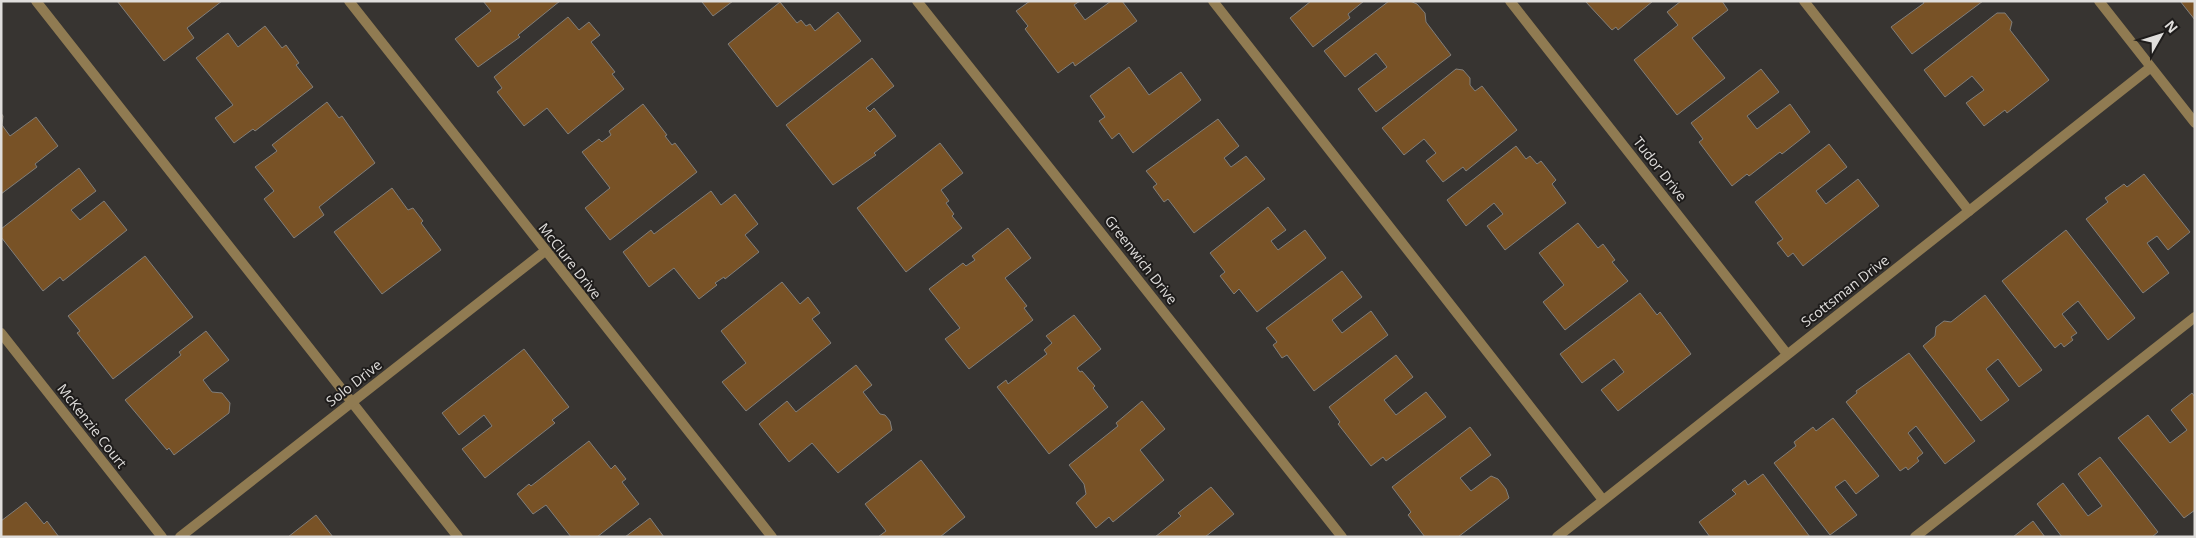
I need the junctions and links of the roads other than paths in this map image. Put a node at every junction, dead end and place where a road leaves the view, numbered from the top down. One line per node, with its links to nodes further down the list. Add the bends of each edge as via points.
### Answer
1 (36, 1): 15 (street)
2 (349, 1): 11 (street, McClure Drive)
3 (917, 1): 21 (street, Greenwich Drive)
4 (1213, 1): 16 (street)
5 (1510, 1): 14 (street, Tudor Drive)
6 (1804, 1): 10 (street)
7 (2099, 1): 8 (street)
8 (2151, 67): 9 (street); 10 (street, Scottsman Drive)
9 (2195, 123)
10 (1969, 211): 14 (street, Scottsman Drive)
11 (545, 251): 15 (street, Solo Drive); 20 (street, McClure Drive)
12 (2195, 317): 23 (street)
13 (1, 333): 17 (street, McKenzie Court)
14 (1787, 354): 16 (street, Scottsman Drive)
15 (352, 402): 18 (street, Solo Drive); 19 (street)
16 (1603, 500): 22 (street, Scottsman Drive)
17 (162, 537)
18 (180, 537)
19 (458, 537)
20 (772, 537)
21 (1342, 537)
22 (1556, 537)
23 (1915, 537)

